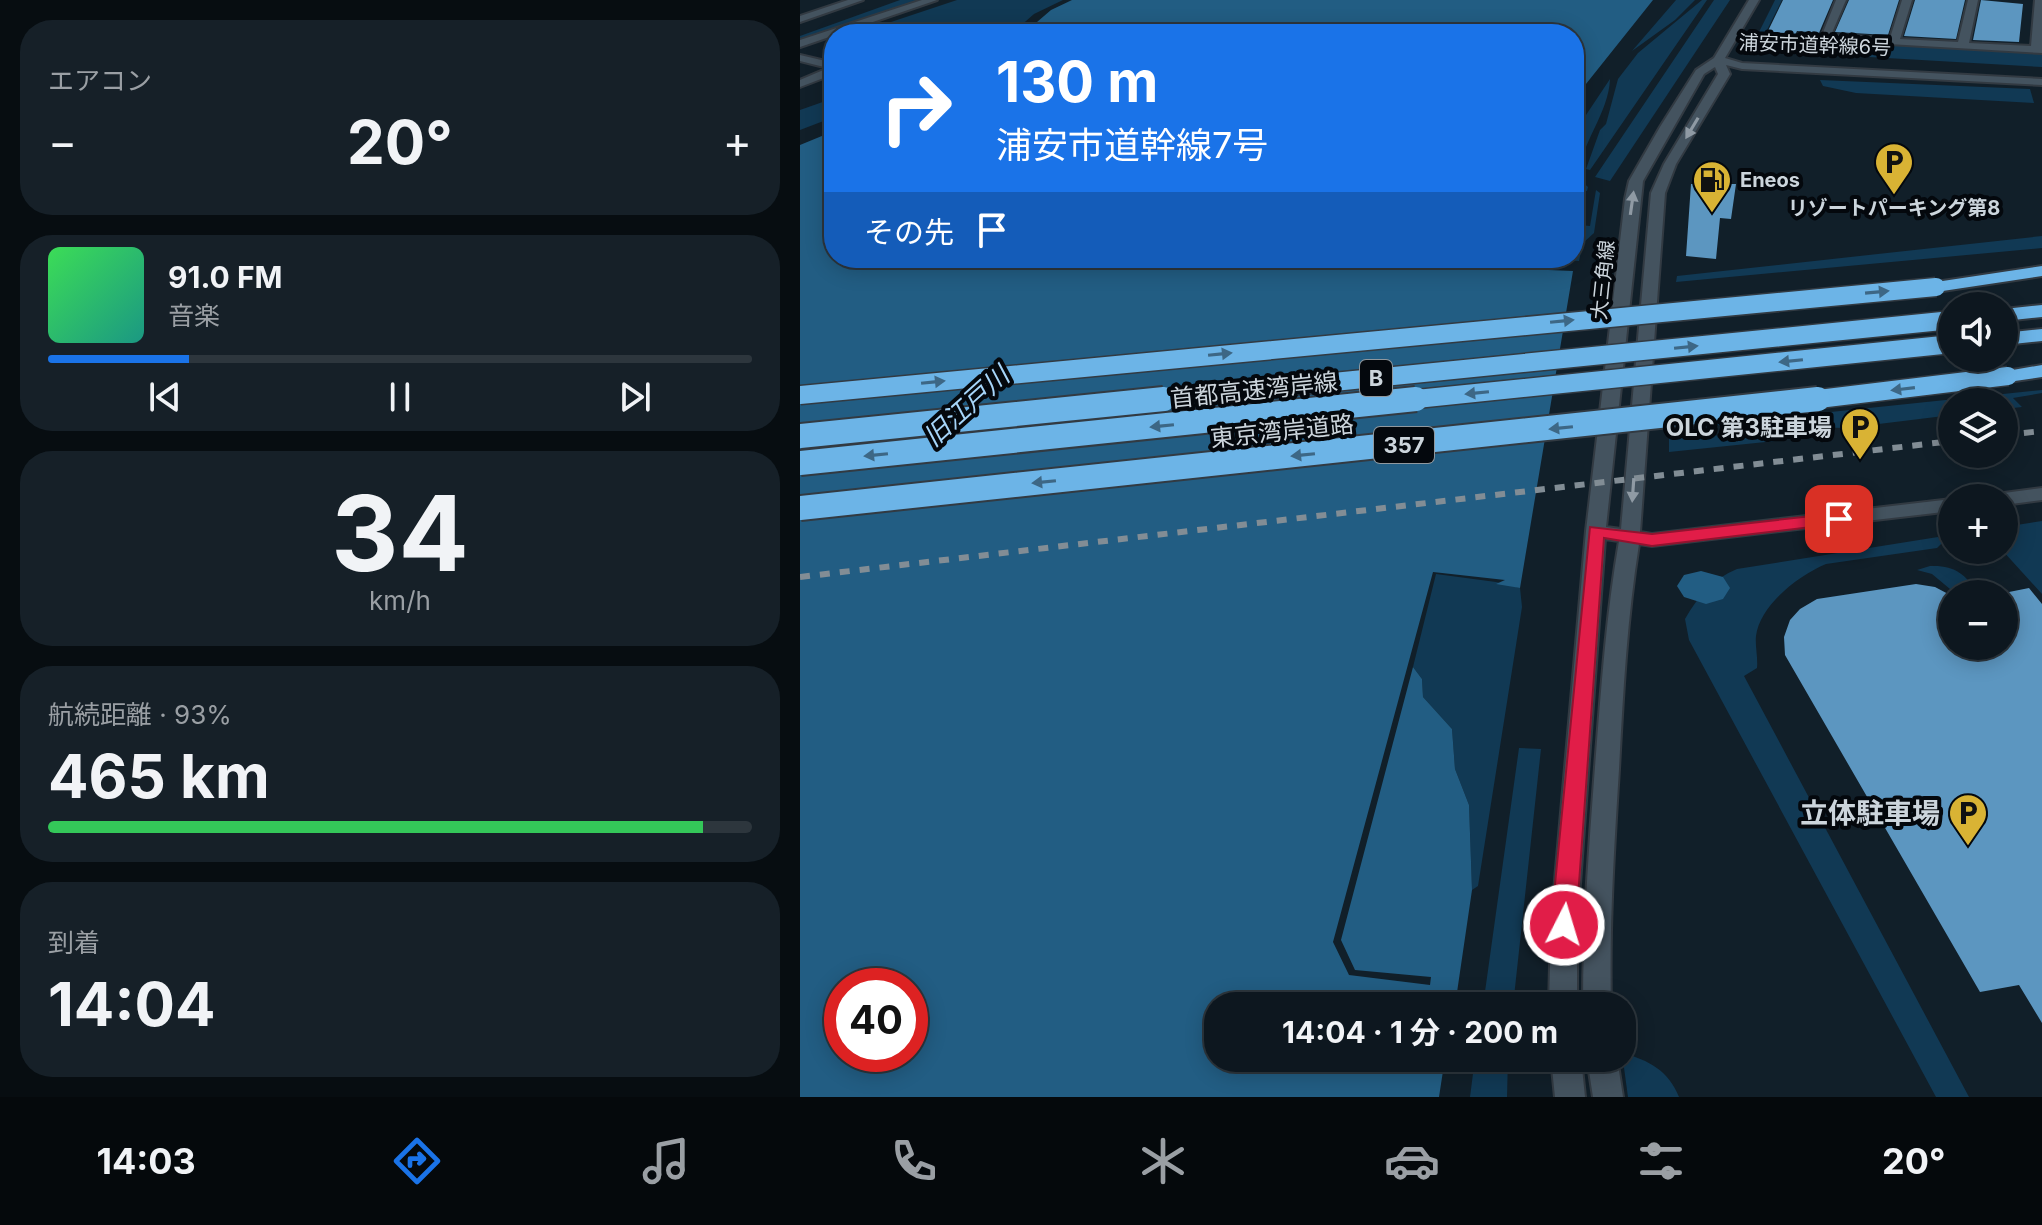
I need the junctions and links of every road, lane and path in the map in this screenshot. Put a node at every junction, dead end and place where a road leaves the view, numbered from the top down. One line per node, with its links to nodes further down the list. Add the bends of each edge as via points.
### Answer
1 (858, 0): 8 (street)
2 (932, 0): 9 (street)
3 (1754, 0): 16 (street, 大三角線)
4 (1841, 0): 11 (street, via 1824,38)
5 (1907, 0): 11 (street)
6 (1973, 0): 13 (street)
7 (2040, 0): 14 (street)
8 (800, 19)
9 (860, 24)
10 (824, 36): 12 (street)
11 (1894, 42): 13 (street)
12 (800, 44)
13 (1963, 45): 14 (street)
14 (2039, 49)
15 (800, 58): 17 (street)
16 (1718, 60): 19 (street, 浦安市道幹線6号, via 1744,57); 20 (street, 浦安市道幹線6号, via 1742,66); 43 (street, 大三角線, one-way to 16, via 1636,181 1700,72); 44 (street, 大三角線, one-way to 44, via 1724,74 1658,193)
17 (824, 64)
18 (824, 74): 21 (street)
19 (2042, 74)
20 (2042, 82)
21 (800, 84)
22 (2042, 271): 24 (highway)
23 (2042, 280): 24 (highway)
24 (1936, 287): 36 (highway, one-way to 24, bridge)
25 (2042, 311): 26 (highway)
26 (2018, 314)
27 (1938, 321): 37 (highway, 首都高速湾岸線 / B, one-way to 27, bridge)
28 (2042, 335): 29 (highway)
29 (2018, 338)
30 (1938, 346): 33 (highway, 首都高速湾岸線 / B, bridge)
31 (2042, 348): 32 (highway)
32 (2018, 349)
33 (1869, 353): 34 (highway, bridge); 38 (highway, 首都高速湾岸線 / B, one-way to 38, bridge)
34 (1938, 353)
35 (2042, 372): 42 (highway, 東京湾岸道路 / 357, one-way to 42, bridge, via 1683,416)
36 (800, 395)
37 (800, 436)
38 (800, 463)
39 (2042, 494): 40 (street)
40 (2018, 497)
41 (1938, 507): 44 (street, via 1682,538)
42 (800, 508)
43 (1596, 531): 44 (street); 45 (street, 大三角線)
44 (1630, 537): 46 (street, via 1613,676 1596,928)
45 (1563, 992)
46 (1597, 992)
47 (1567, 1072): 49 (street)
48 (1604, 1072): 50 (street)
49 (1570, 1097)
50 (1608, 1097)

